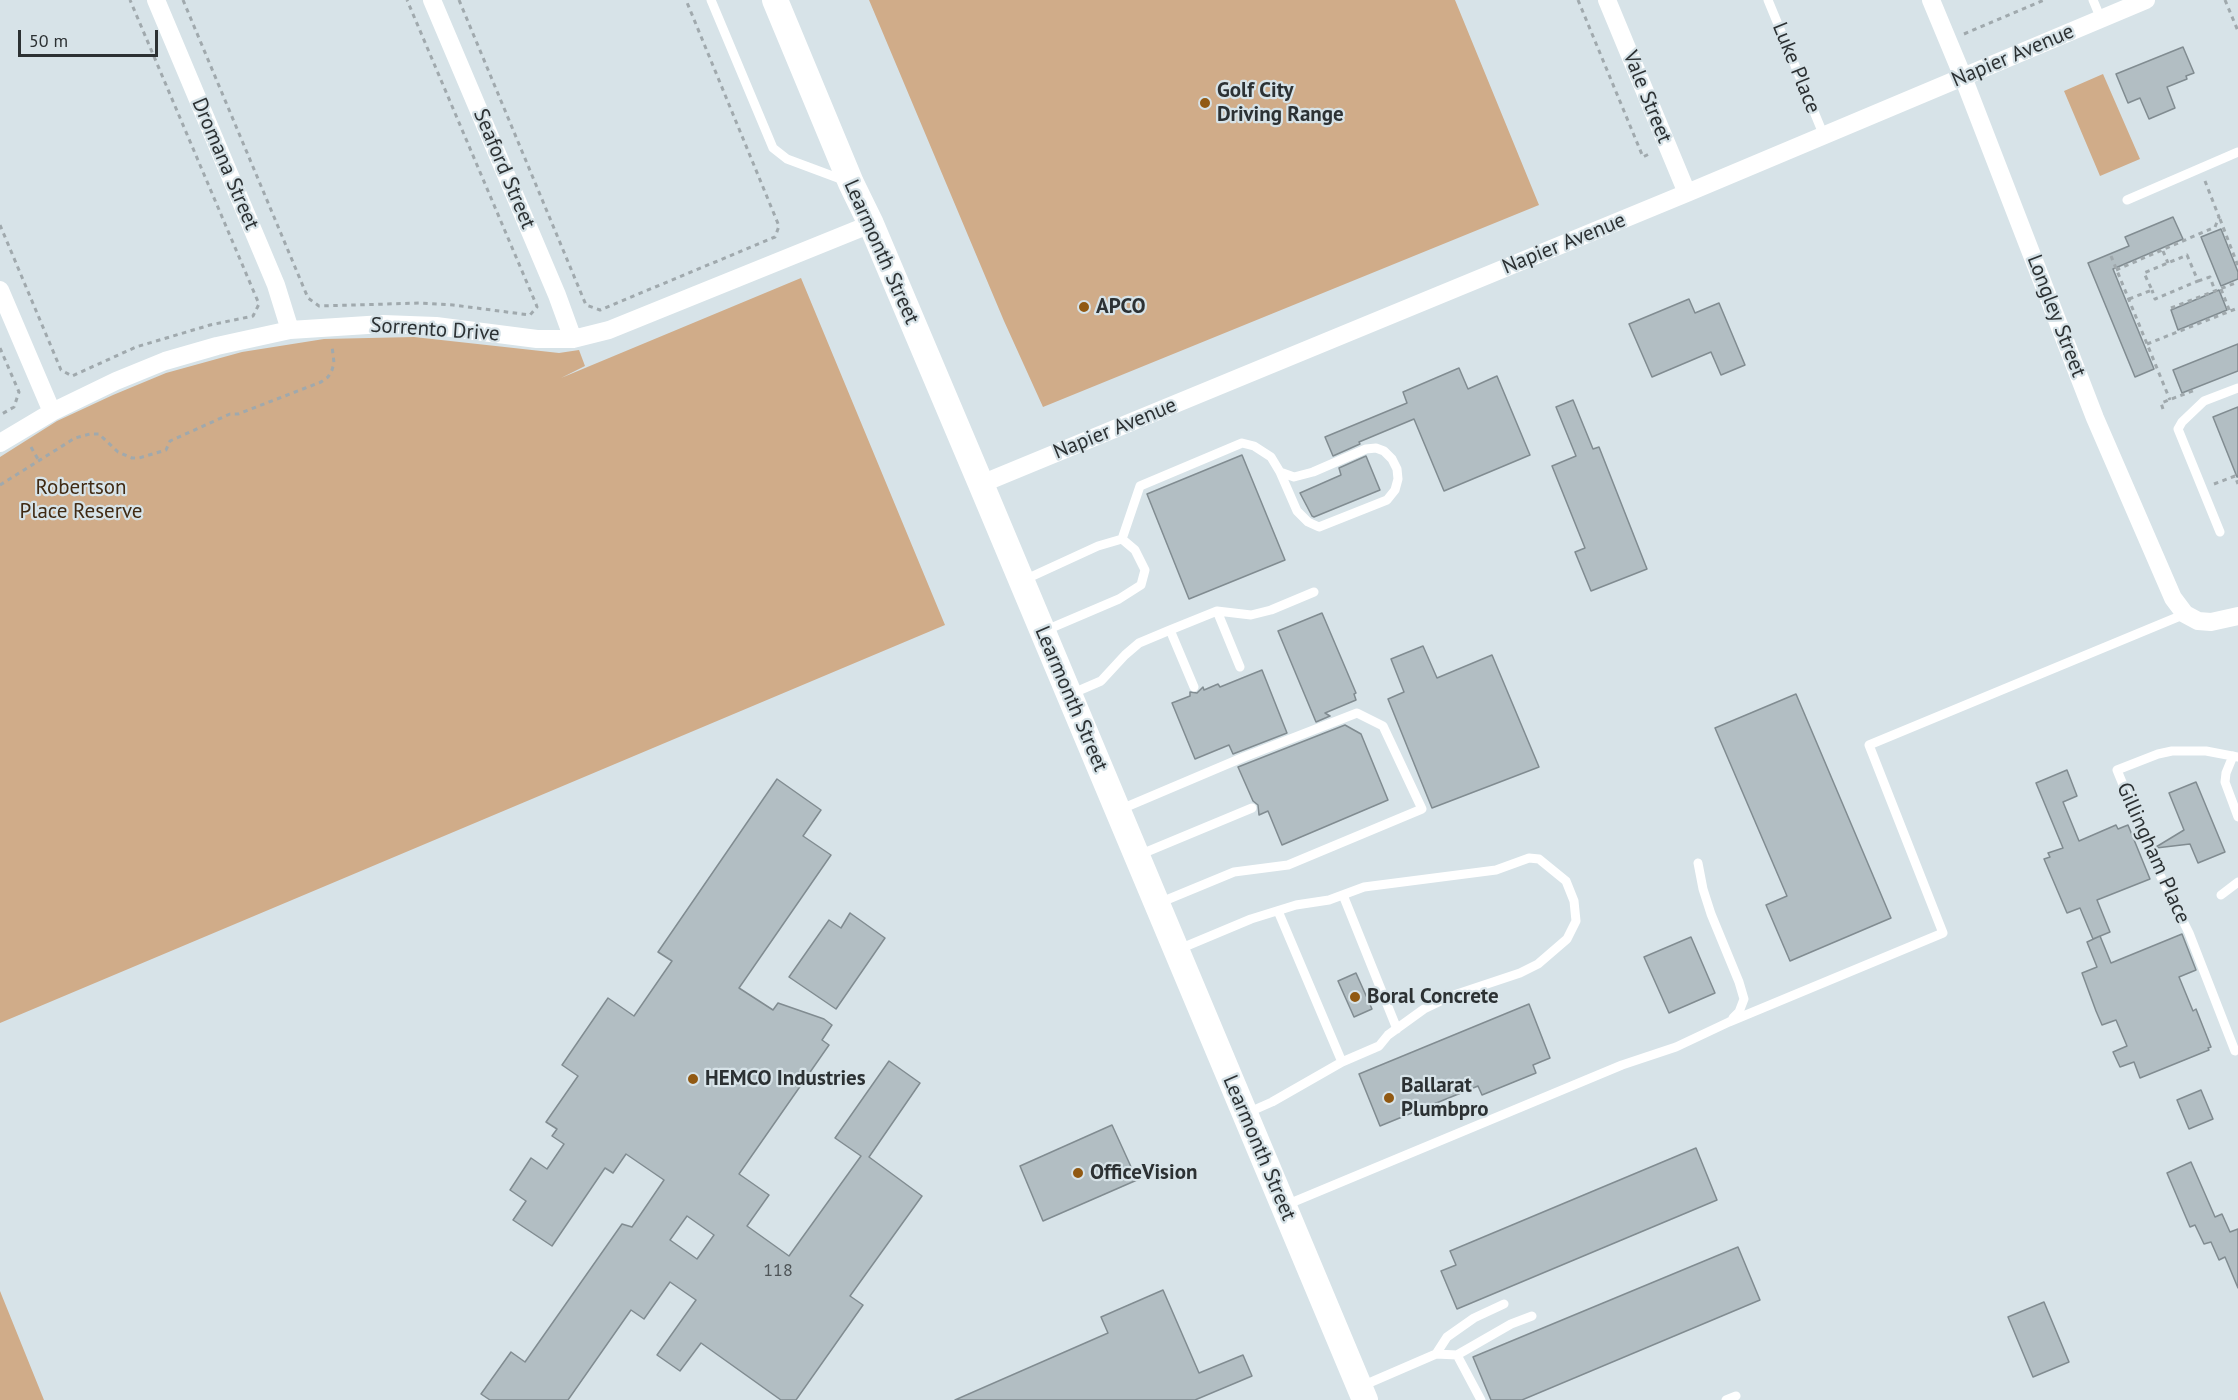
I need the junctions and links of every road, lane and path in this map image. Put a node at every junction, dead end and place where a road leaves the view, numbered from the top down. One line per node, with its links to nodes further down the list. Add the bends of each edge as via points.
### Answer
1 (130, 0): 31 (path, via 259,304 253,316 136,347 72,376 61,370)
2 (156, 0): 48 (street, Dromana Street, via 276,285)
3 (183, 0): 4 (path, via 308,298 319,306 429,303 530,315 537,307)
4 (407, 0)
5 (432, 0): 49 (street, Seaford Street)
6 (459, 0): 7 (path, via 586,305 600,310 775,237 779,226)
7 (686, 0)
8 (711, 0): 26 (lane, via 773,148 787,159)
9 (775, 0): 26 (street, Learmonth Street)
10 (1578, 0): 23 (path, via 1643,157)
11 (1607, 0): 23 (street, Vale Street)
12 (1768, 0): 22 (lane, Luke Place)
13 (1931, 0): 20 (street, Longley Street)
14 (2044, 0): 20 (path)
15 (2093, 0): 18 (lane)
16 (2146, 0): 18 (street, Napier Avenue)
17 (2225, 0): 19 (path)
18 (2101, 19): 21 (street, Napier Avenue)
19 (2238, 31)
20 (1948, 41): 21 (street, Longley Street)
21 (1963, 76): 22 (street, Napier Avenue); 70 (street, Longley Street, via 2095,418 2173,598)
22 (1824, 136): 27 (street, Napier Avenue)
23 (1667, 146): 27 (street, Vale Street)
24 (2238, 152): 25 (lane)
25 (2200, 168): 28 (lane); 29 (path)
26 (851, 183): 30 (street, Learmonth Street)
27 (1687, 193): 60 (street, Napier Avenue)
28 (2127, 200)
29 (2219, 217): 32 (path, via 2211,230); 35 (path)
30 (871, 224): 49 (street, Sorrento Drive, via 609,330); 60 (street, Learmonth Street)
31 (0, 225)
32 (2162, 250): 34 (path); 36 (path)
33 (2110, 256): 36 (path)
34 (2168, 263): 37 (path, via 2187,255); 41 (path, via 2144,273)
35 (2238, 266)
36 (2116, 270): 43 (path)
37 (2198, 281): 41 (path, via 2155,299); 42 (path, via 2210,277)
38 (2238, 282): 39 (path)
39 (2221, 289): 42 (path); 46 (path)
40 (0, 290): 56 (street)
41 (2152, 290): 43 (path)
42 (2215, 291): 44 (path)
43 (2128, 300): 50 (path)
44 (2171, 308)
45 (2238, 308): 46 (path)
46 (2230, 312): 50 (path)
47 (330, 327): 48 (street, Sorrento Drive); 49 (street, Sorrento Drive, via 415,325); 62 (path, via 334,363 321,382 230,414 170,441 166,450 139,459 118,452 99,434 83,435)
48 (290, 330): 56 (street, Sorrento Drive, via 165,361)
49 (573, 339)
50 (2147, 344): 54 (path)
51 (0, 348): 57 (path, via 19,392 14,407)
52 (2238, 388): 63 (lane, via 2204,401 2178,429)
53 (2198, 389): 54 (path)
54 (2170, 400): 55 (path, via 2161,403)
55 (2163, 409)
56 (52, 412): 58 (street, Sorrento Drive)
57 (0, 416)
58 (0, 443)
59 (1281, 472): 59 (lane, via 1294,477 1376,448 1392,459 1398,479 1387,500 1319,527 1297,511); 65 (lane, via 1271,457 1242,443 1140,486)
60 (981, 484): 66 (street, Learmonth Street)
61 (2238, 484): 63 (path, via 2235,476)
62 (0, 485)
63 (2203, 489): 64 (lane)
64 (2220, 532)
65 (1122, 539): 66 (lane); 72 (lane, via 1135,550 1145,570 1141,585 1119,599)
66 (1022, 581): 72 (street, Learmonth Street)
67 (1314, 592): 68 (lane, via 1251,615)
68 (1217, 611): 71 (lane); 73 (lane)
69 (2238, 616): 70 (street, via 2211,622)
70 (2192, 618): 88 (lane, via 1869,746 1943,933)
71 (1170, 630): 74 (lane); 75 (lane, via 1139,643 1101,681)
72 (1043, 631): 75 (street, Learmonth Street)
73 (1240, 667)
74 (1194, 687)
75 (1069, 695): 78 (street, Learmonth Street)
76 (2235, 756): 79 (lane, via 2225,782); 90 (lane, Gillingham Place, via 2206,751 2166,752 2117,770 2160,875 2189,933)
77 (1252, 808): 80 (lane)
78 (1118, 811): 80 (street, Learmonth Street); 85 (lane, via 1244,756 1357,713 1383,726 1422,809 1288,865 1234,872)
79 (2238, 817)
80 (1137, 856): 85 (street, Learmonth Street)
81 (1698, 863): 88 (lane, via 1711,914 1744,999)
82 (2238, 882): 84 (lane)
83 (1343, 895): 86 (lane); 89 (lane); 89 (lane, via 1364,887 1496,870 1529,858 1539,859 1566,881 1576,921 1567,939 1538,964 1451,996)
84 (2221, 895)
85 (1157, 904): 87 (street, Learmonth Street)
86 (1278, 911): 87 (lane); 91 (lane)
87 (1176, 950): 92 (street, Learmonth Street)
88 (1729, 1022): 93 (lane)
89 (1397, 1029): 91 (lane, via 1379,1046)
90 (2235, 1051)
91 (1342, 1062): 92 (lane)
92 (1245, 1114): 93 (street, Learmonth Street)
93 (1284, 1206): 98 (street, Learmonth Street)
94 (1504, 1304): 96 (lane, via 1447,1336)
95 (1532, 1316): 97 (lane)
96 (1436, 1354): 97 (lane); 98 (lane)
97 (1457, 1355): 100 (lane)
98 (1362, 1394)
99 (1736, 1396): 101 (lane)
100 (1481, 1400)
101 (1726, 1400)

